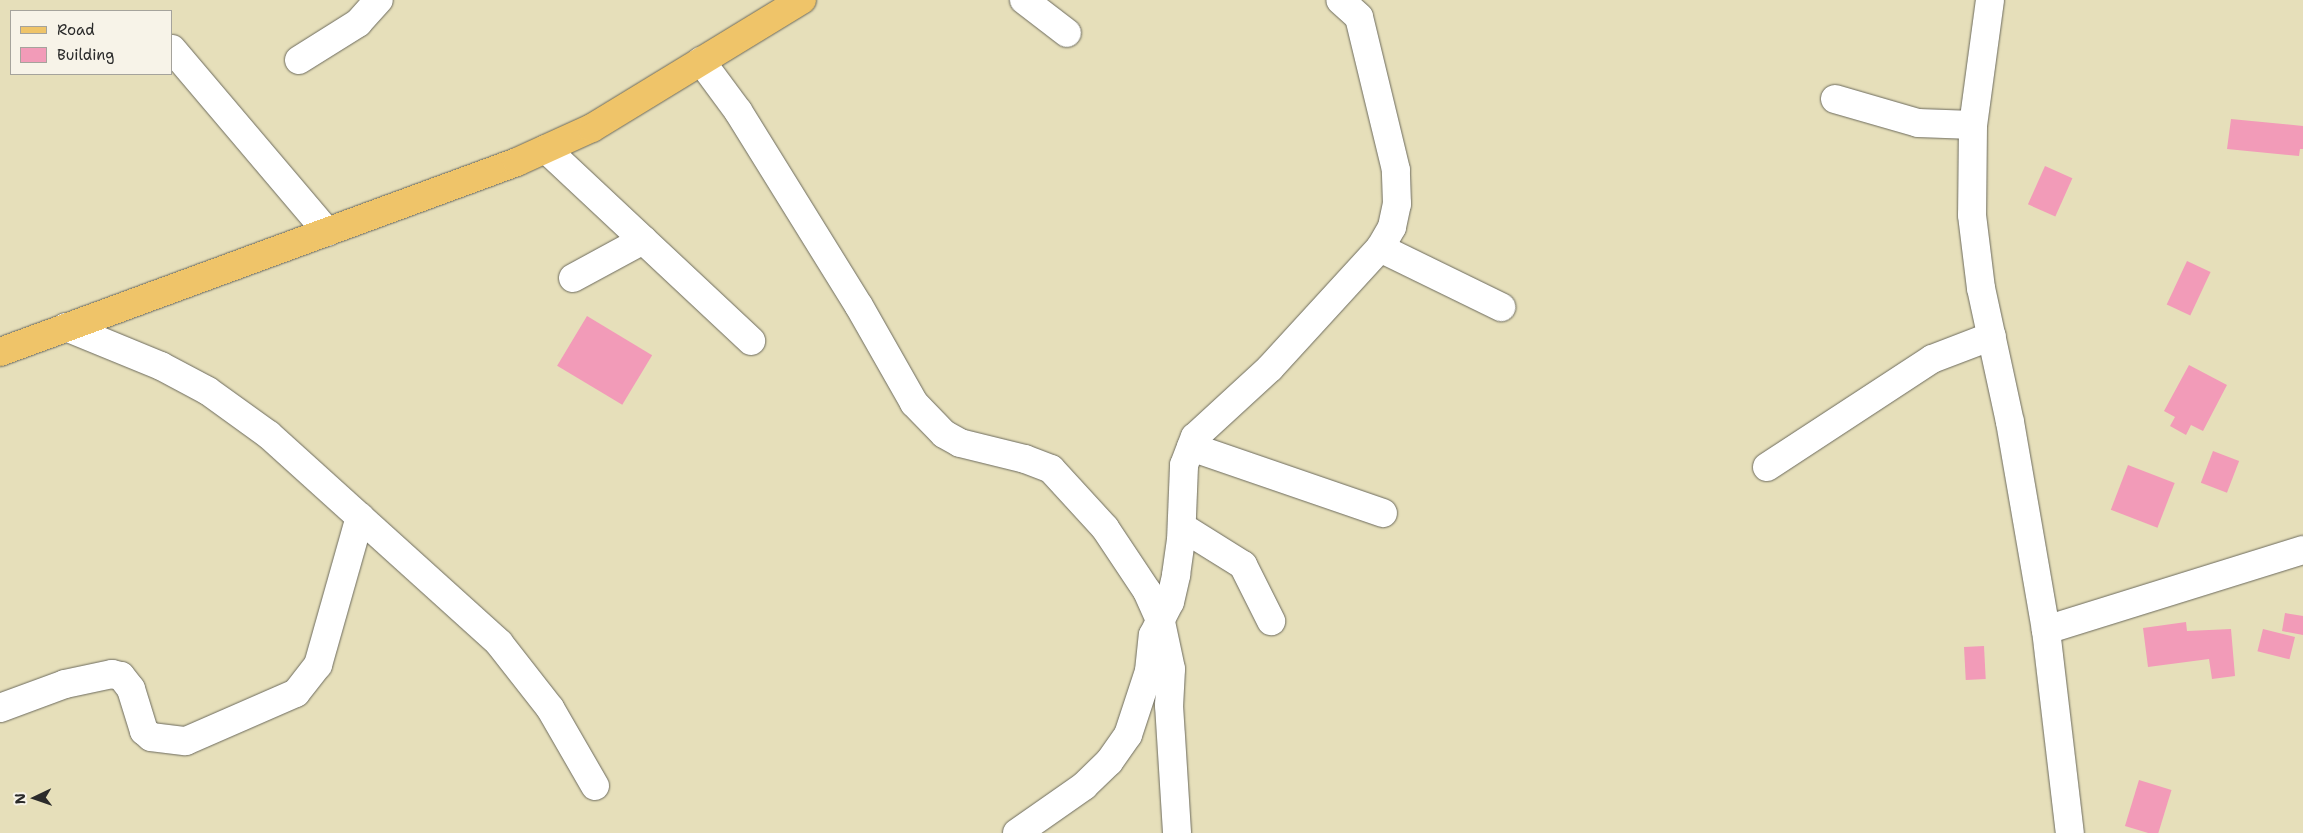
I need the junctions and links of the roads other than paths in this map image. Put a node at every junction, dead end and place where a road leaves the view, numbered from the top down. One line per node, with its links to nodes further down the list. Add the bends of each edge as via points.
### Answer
1 (379, 0): 8 (street, via 358,23)
2 (802, 0): 9 (main road)
3 (1024, 0): 6 (street)
4 (1340, 0): 15 (street, via 1359,17 1396,170 1394,220)
5 (1990, 0): 11 (street)
6 (1066, 33)
7 (172, 49): 13 (street)
8 (299, 60)
9 (702, 61): 12 (main road, via 592,128); 29 (street, via 738,112 859,306 914,403 944,434 960,443 1026,459 1051,469 1105,528 1147,591)
10 (1835, 99): 11 (street, via 1918,123)
11 (1973, 125): 19 (street, via 1972,215 1981,288)
12 (546, 149): 13 (main road); 14 (street)
13 (327, 232): 18 (main road)
14 (643, 240): 16 (street); 20 (street)
15 (1380, 248): 17 (street); 22 (street, via 1270,368 1195,437)
16 (573, 278)
17 (1501, 307)
18 (66, 327): 21 (main road); 25 (street, via 161,366 208,391 270,435)
19 (1992, 336): 23 (street, via 1932,359); 30 (street)
20 (750, 341)
21 (0, 352)
22 (1191, 447): 24 (street); 26 (street, via 1184,465)
23 (1767, 467)
24 (1383, 513)
25 (360, 517): 31 (street, via 318,665 296,693 186,740 151,737 144,731 131,689 121,676 112,674 65,684); 32 (street, via 499,643 550,708)
26 (1182, 527): 28 (street, via 1243,565); 29 (street, via 1176,575)
27 (2303, 550): 30 (street)
28 (1271, 620)
29 (1161, 622): 33 (street, via 1153,635 1149,670 1128,735 1109,762 1084,786); 34 (street, via 1171,669 1169,705)
30 (2046, 630): 35 (street)
31 (0, 708)
32 (595, 786)
33 (1017, 833)
34 (1177, 833)
35 (2070, 833)

